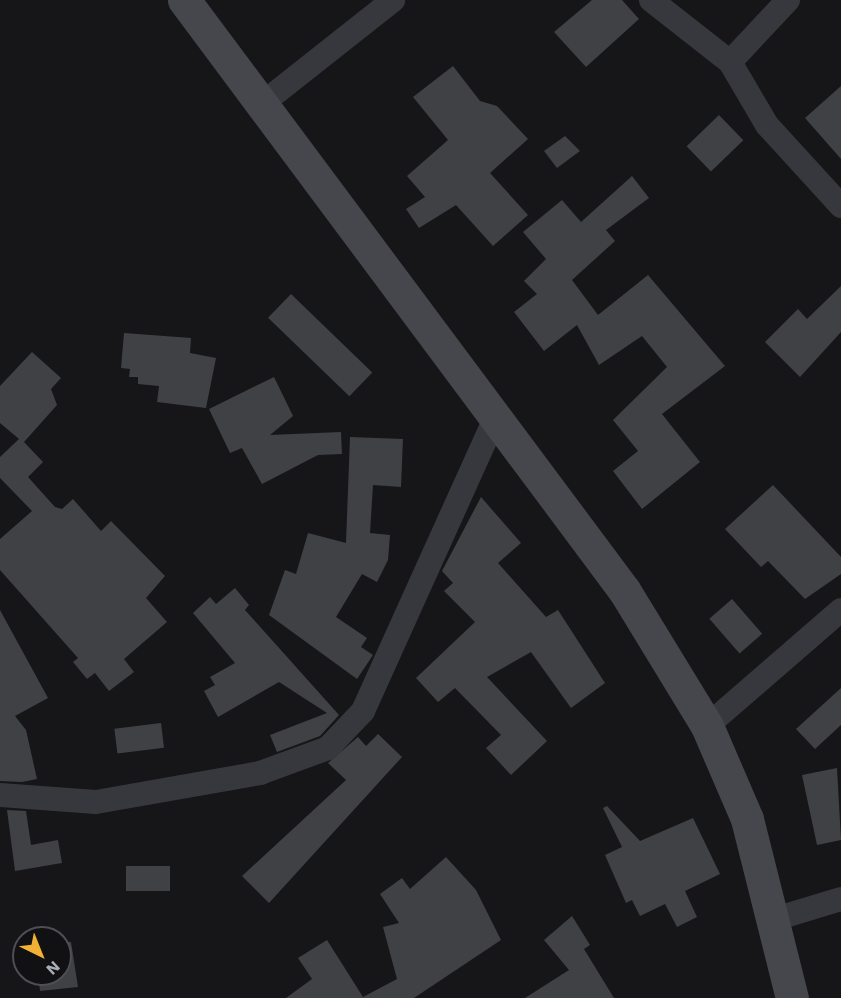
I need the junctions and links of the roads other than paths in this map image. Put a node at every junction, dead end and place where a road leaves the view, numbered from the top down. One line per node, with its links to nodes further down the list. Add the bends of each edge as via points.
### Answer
1 (184, 0): 6 (main road)
2 (393, 0): 6 (street)
3 (651, 0): 5 (street)
4 (788, 0): 5 (street)
5 (730, 62): 7 (street, via 767,125)
6 (259, 106): 8 (main road)
7 (841, 206)
8 (496, 417): 10 (main road, via 624,590); 11 (street, via 363,711 328,748 260,773 96,802)
9 (841, 610): 10 (street)
10 (706, 726): 13 (main road, via 747,819)
11 (0, 795)
12 (841, 899): 13 (street)
13 (775, 919): 14 (main road)
14 (792, 998)

